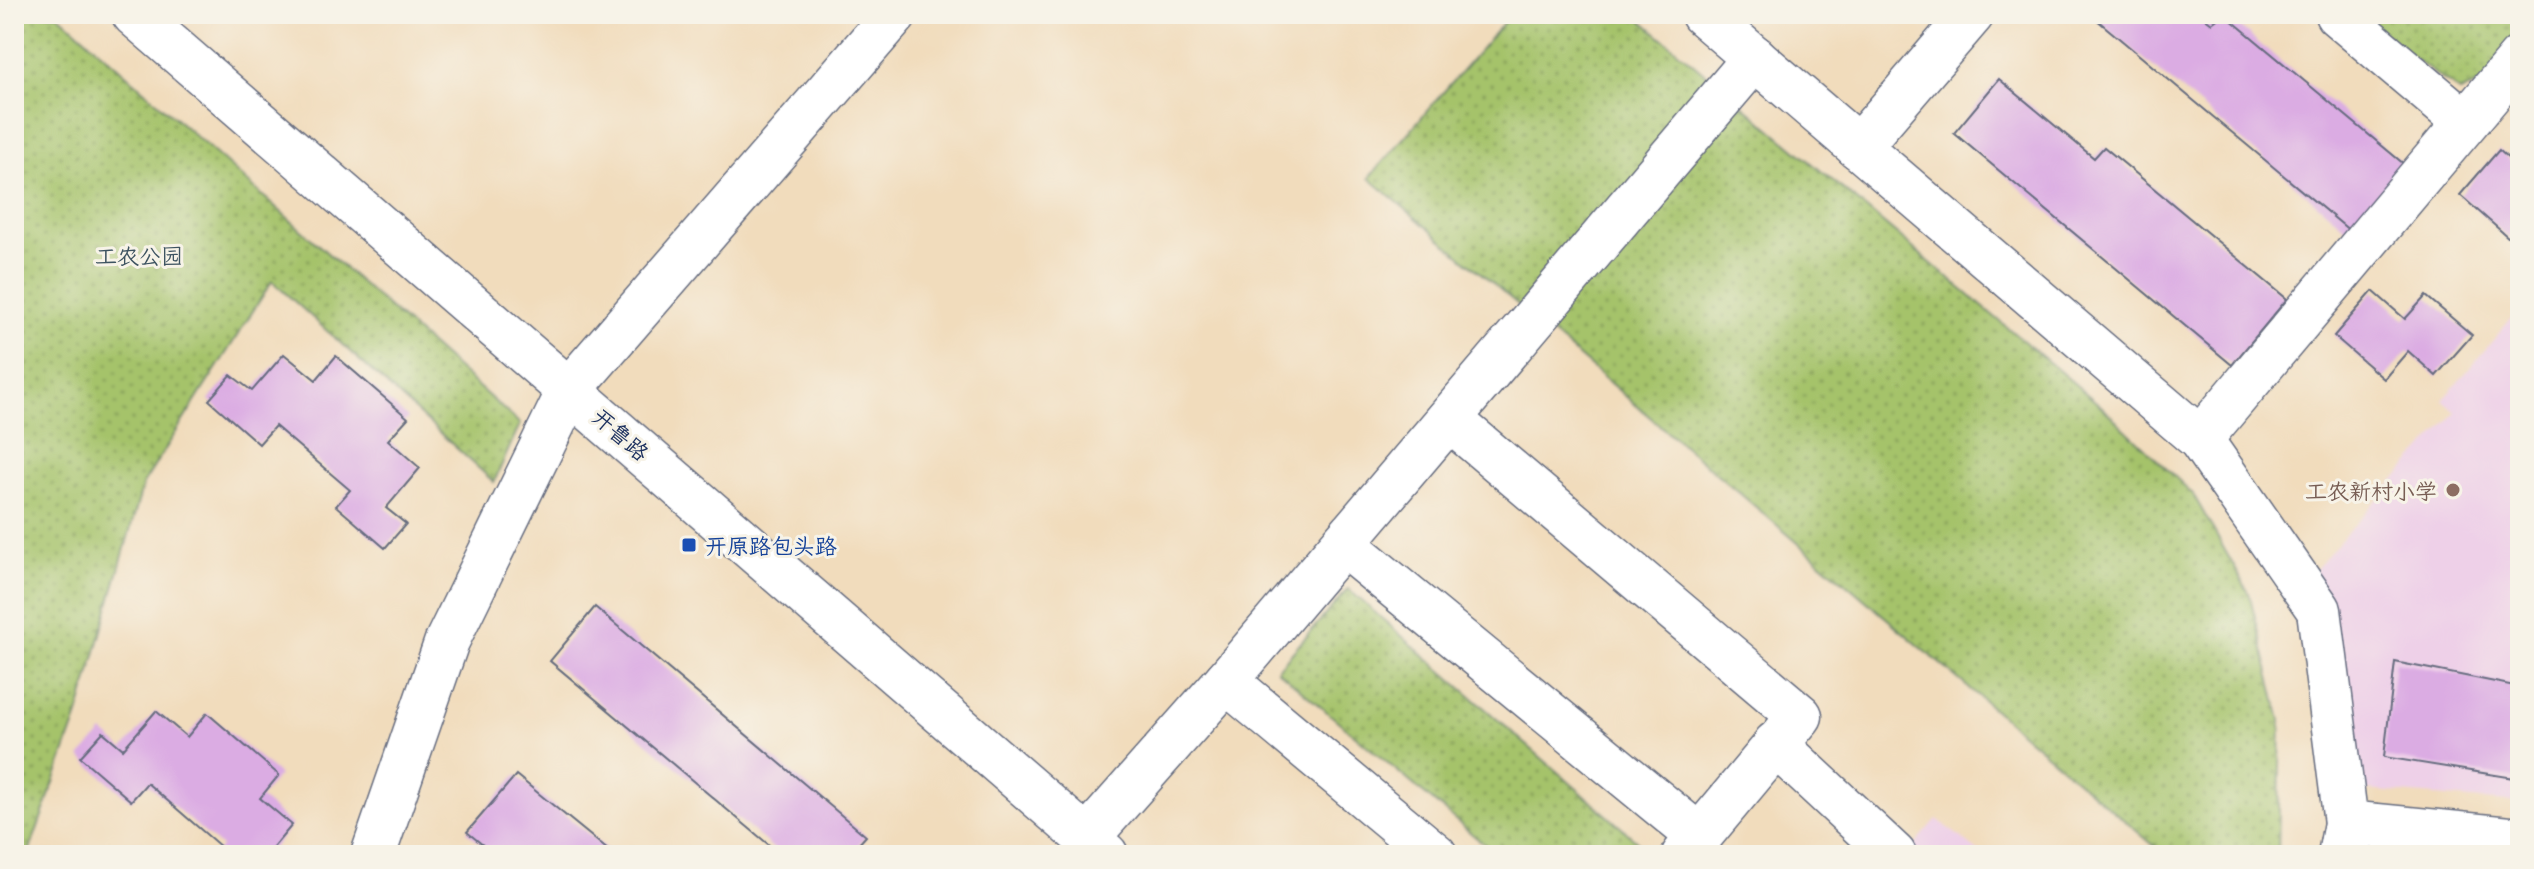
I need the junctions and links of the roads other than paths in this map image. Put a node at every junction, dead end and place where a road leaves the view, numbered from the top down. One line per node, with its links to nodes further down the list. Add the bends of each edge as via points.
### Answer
1 (134, 14): 10 (street, 开鲁路)
2 (895, 14): 10 (street)
3 (1972, 14): 9 (street)
4 (2337, 14): 8 (street)
5 (1708, 16): 6 (street)
6 (1755, 58): 9 (street); 11 (street)
7 (2520, 58): 8 (street)
8 (2465, 122): 12 (street)
9 (1858, 147): 12 (street)
10 (570, 389): 19 (street, 开鲁路); 20 (street, via 447,641)
11 (1449, 419): 13 (street); 15 (street, via 1800,716)
12 (2200, 439): 16 (street, via 2319,610)
13 (1343, 544): 14 (street); 18 (street)
14 (1226, 681): 19 (street); 21 (street)
15 (1775, 744): 18 (street); 22 (street)
16 (2343, 839): 17 (street)
17 (2520, 840)
18 (1692, 846)
19 (1097, 847)
20 (373, 855)
21 (1435, 855)
22 (1894, 855)

